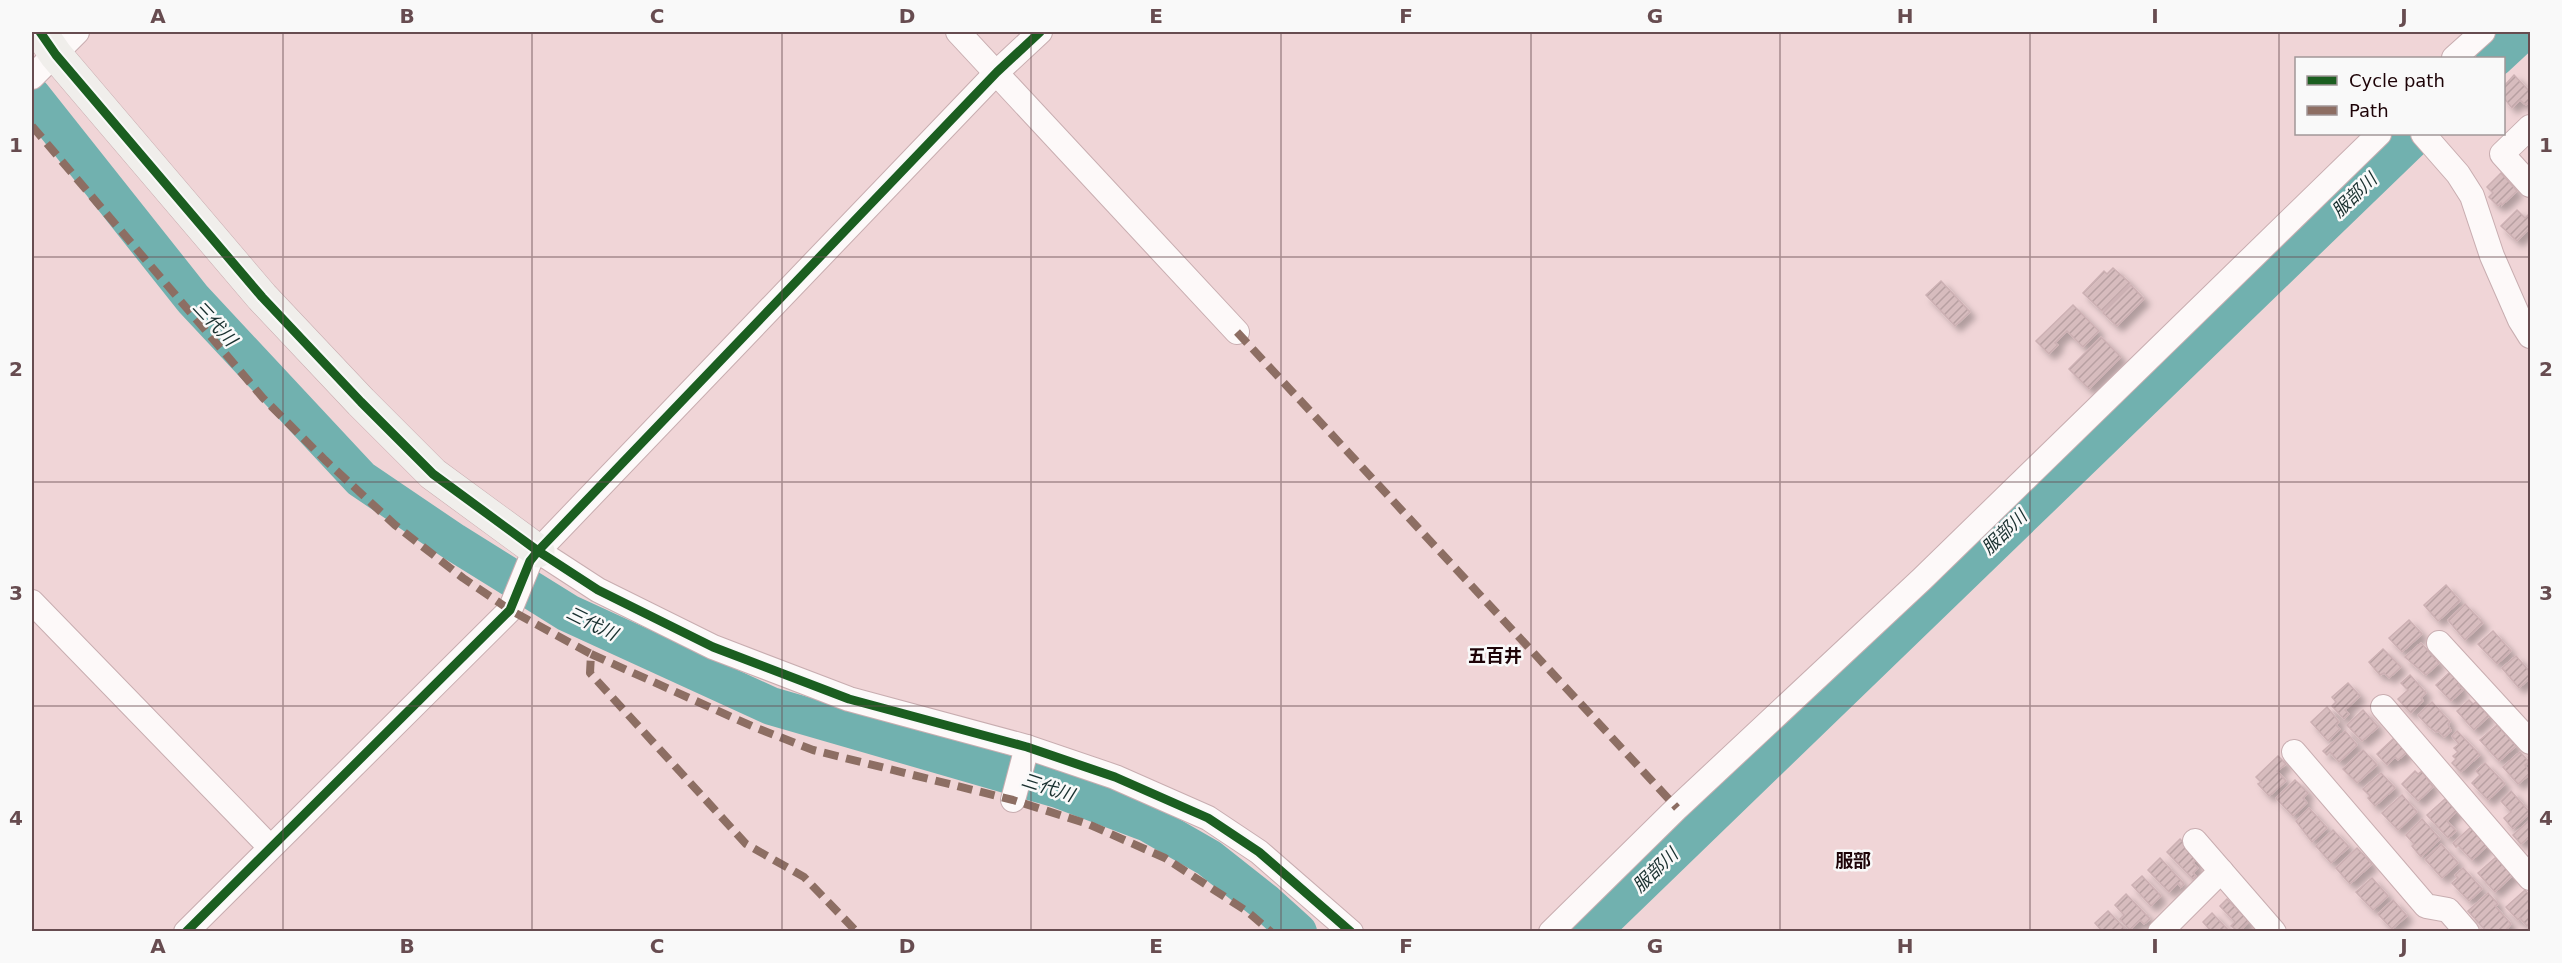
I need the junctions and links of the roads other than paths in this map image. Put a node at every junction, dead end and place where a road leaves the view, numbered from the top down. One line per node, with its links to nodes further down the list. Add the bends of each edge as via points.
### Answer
1 (958, 32): 6 (street)
2 (1040, 32): 6 (street)
3 (2477, 33): 5 (street)
4 (58, 39): 7 (street); 14 (street, via 262,297 434,474)
5 (2455, 57)
6 (997, 72): 12 (street); 14 (street)
7 (32, 77)
8 (2530, 127): 11 (street, via 2502,154)
9 (2378, 135): 28 (street, via 1922,579)
10 (2427, 137): 13 (street, via 2472,196 2492,256)
11 (2530, 185)
12 (1237, 332)
13 (2530, 336)
14 (534, 556): 19 (street, via 713,647 849,699); 23 (street, via 510,610)
15 (32, 602): 23 (street)
16 (2439, 642): 18 (street)
17 (2383, 706): 25 (street)
18 (2530, 742)
19 (1026, 750): 21 (street); 27 (street, via 1115,777 1208,818 1259,852)
20 (2294, 752): 31 (street, via 2426,906 2448,910)
21 (1013, 798)
22 (2195, 841): 24 (street)
23 (270, 847): 26 (street)
24 (2221, 871): 29 (street); 30 (street)
25 (2530, 878)
26 (186, 932)
27 (1351, 932)
28 (1551, 932)
29 (2160, 932)
30 (2274, 932)
31 (2467, 932)

